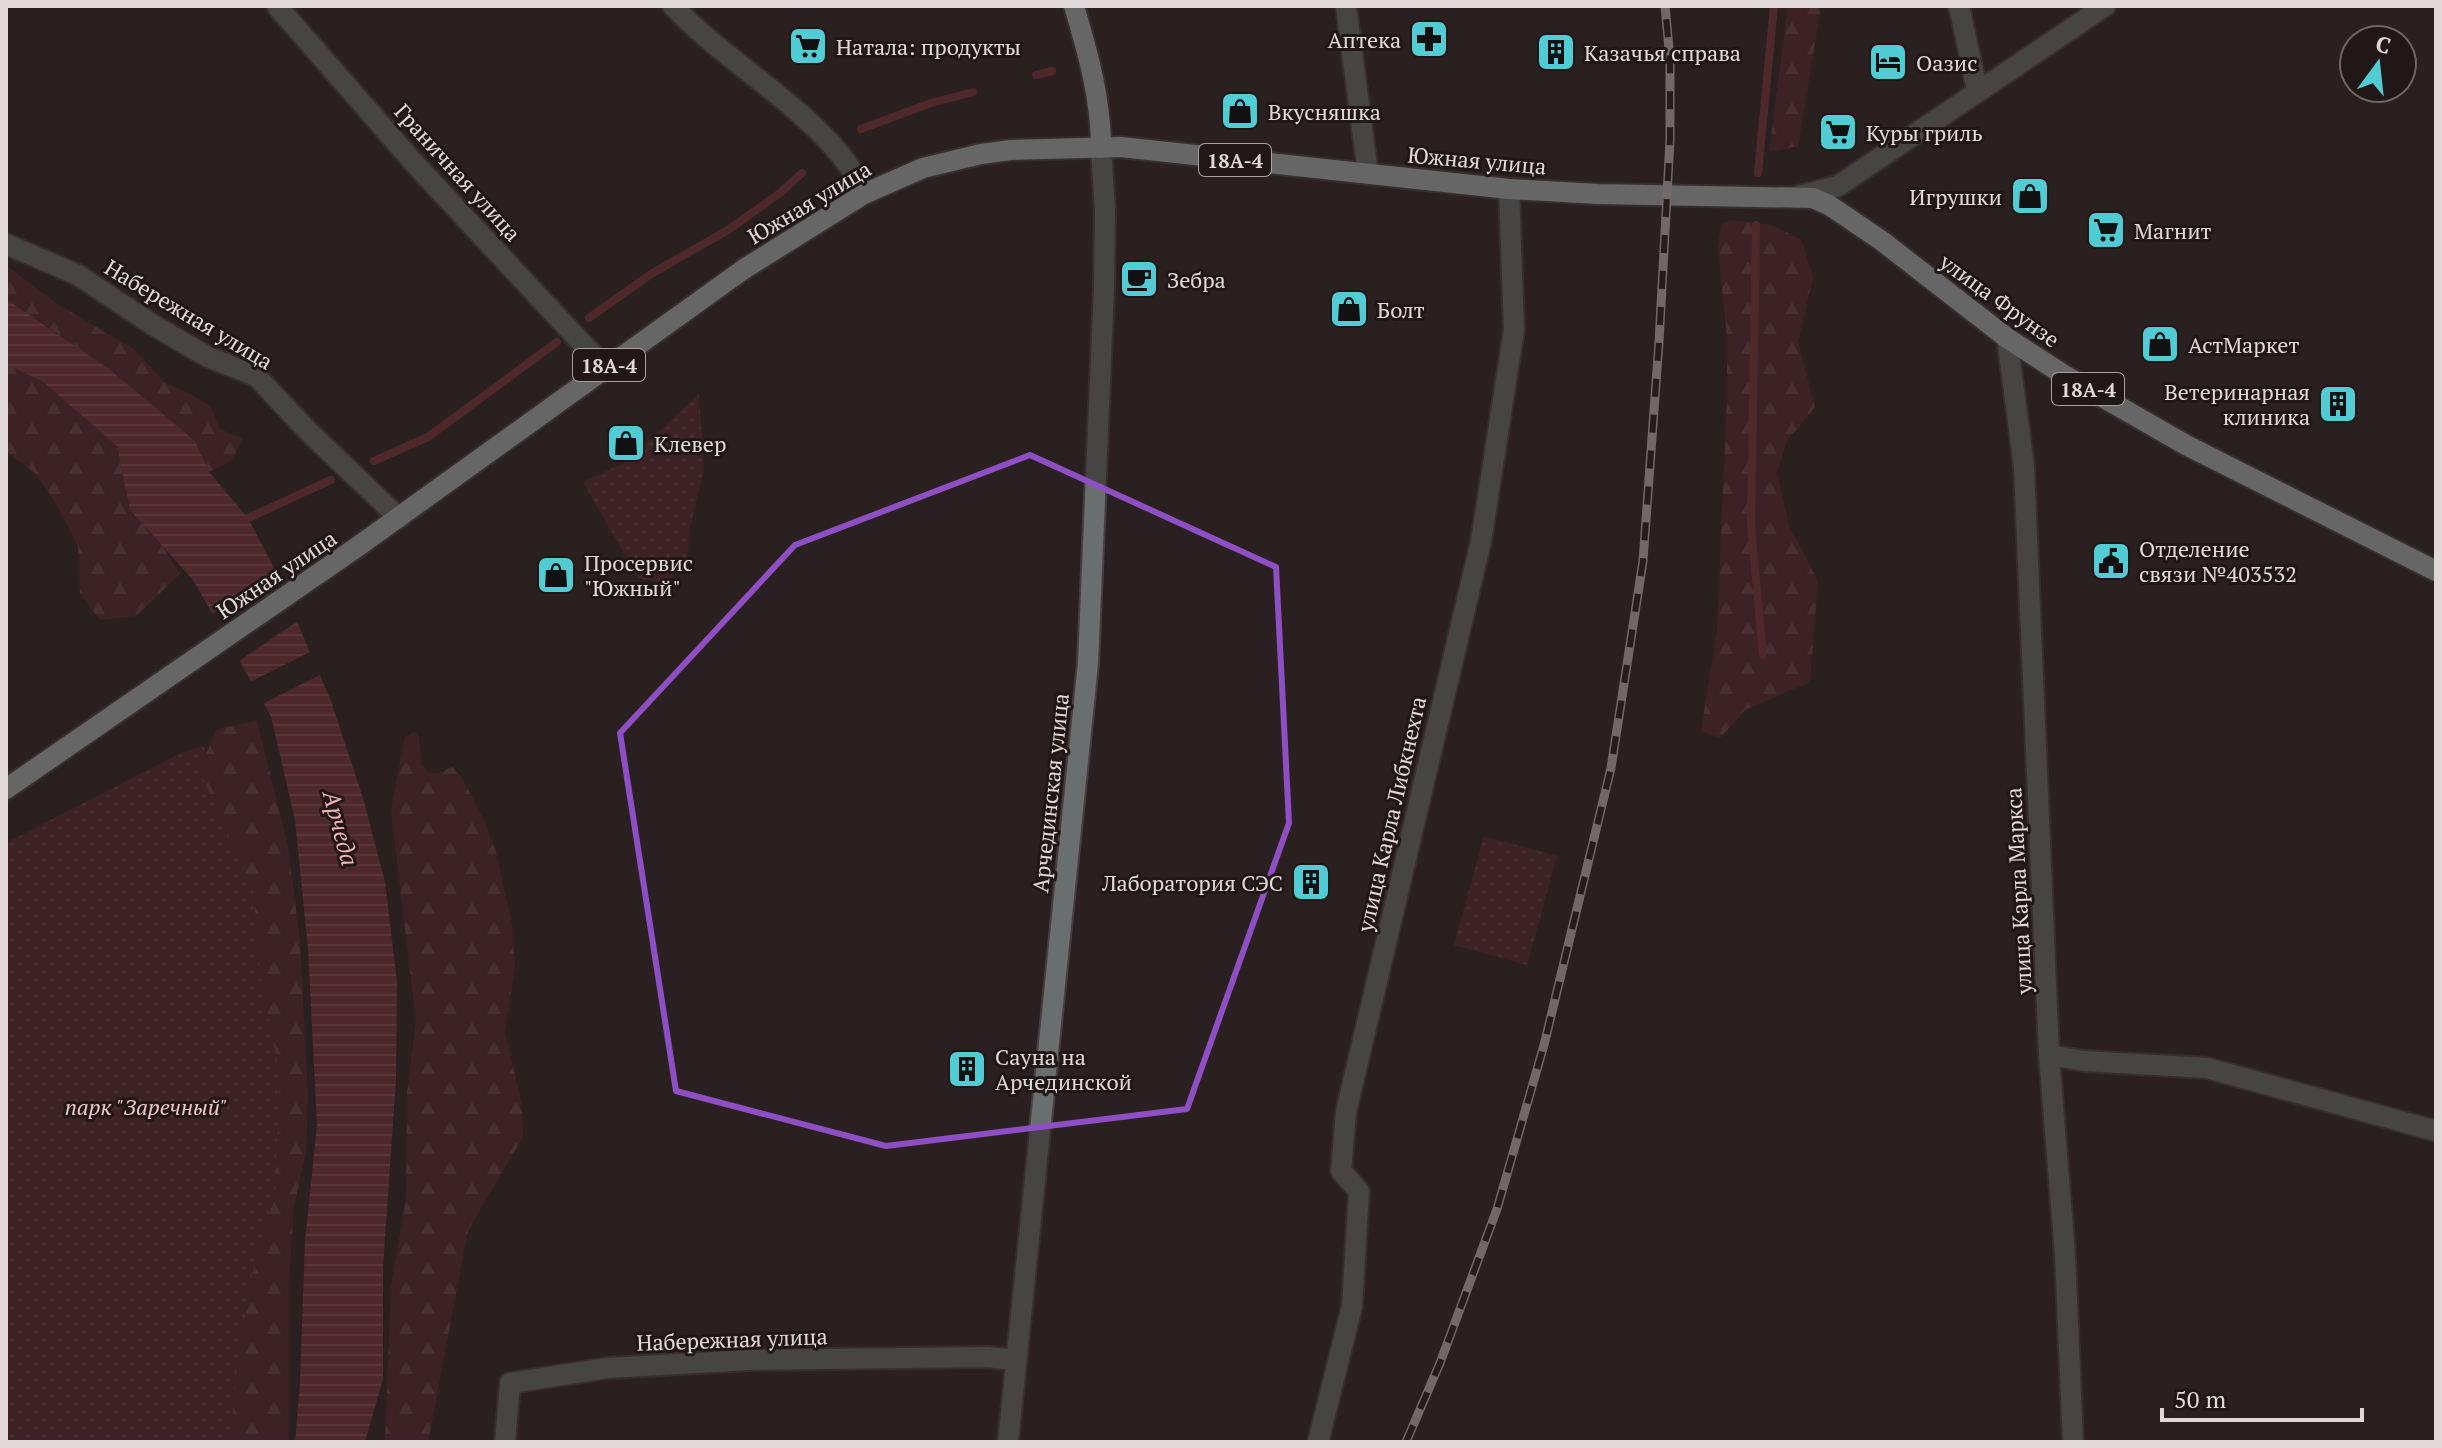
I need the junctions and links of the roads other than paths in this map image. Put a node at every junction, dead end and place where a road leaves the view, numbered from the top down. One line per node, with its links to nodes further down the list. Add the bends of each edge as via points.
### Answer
1 (277, 6): 15 (street, Граничная улица)
2 (673, 6): 11 (street, via 811,125 849,166)
3 (1074, 6): 8 (main road, via 1101,115)
4 (1346, 6): 9 (street)
5 (1959, 6): 7 (street)
6 (2105, 6): 7 (street)
7 (1977, 90): 12 (street, via 1838,186)
8 (1101, 148): 9 (main road, Южная улица / 18А-4); 11 (main road, Южная улица / 18А-4, via 981,154 923,168); 21 (street, Арчединская улица, via 1104,288 1088,663)
9 (1368, 174): 10 (main road, Южная улица / 18А-4)
10 (1509, 189): 12 (main road, Южная улица / 18А-4); 24 (street, улица Карла Либкнехта, via 1514,330 1481,541 1346,1112 1341,1171 1359,1191 1352,1306)
11 (864, 194): 15 (main road, Южная улица / 18А-4, via 744,269)
12 (1795, 197): 14 (main road, улица Фрунзе / 18А-4, via 1813,198 1842,214)
13 (6, 244): 16 (street, Набережная улица, via 78,275 208,357 256,376)
14 (2007, 338): 17 (main road, улица Фрунзе / 18А-4, via 2186,445); 19 (street, улица Карла Маркса, via 2026,493)
15 (605, 368): 16 (main road, Южная улица / 18А-4)
16 (399, 518): 18 (main road, Южная улица / 18А-4)
17 (2436, 571)
18 (6, 789)
19 (2049, 1055): 20 (street, via 2207,1068); 25 (street, улица Карла Маркса)
20 (2436, 1131)
21 (1015, 1360): 22 (street, Набережная улица, via 748,1360 608,1368 510,1383); 23 (street, Арчединская улица)
22 (505, 1442)
23 (1008, 1442)
24 (1318, 1442)
25 (2073, 1442)

